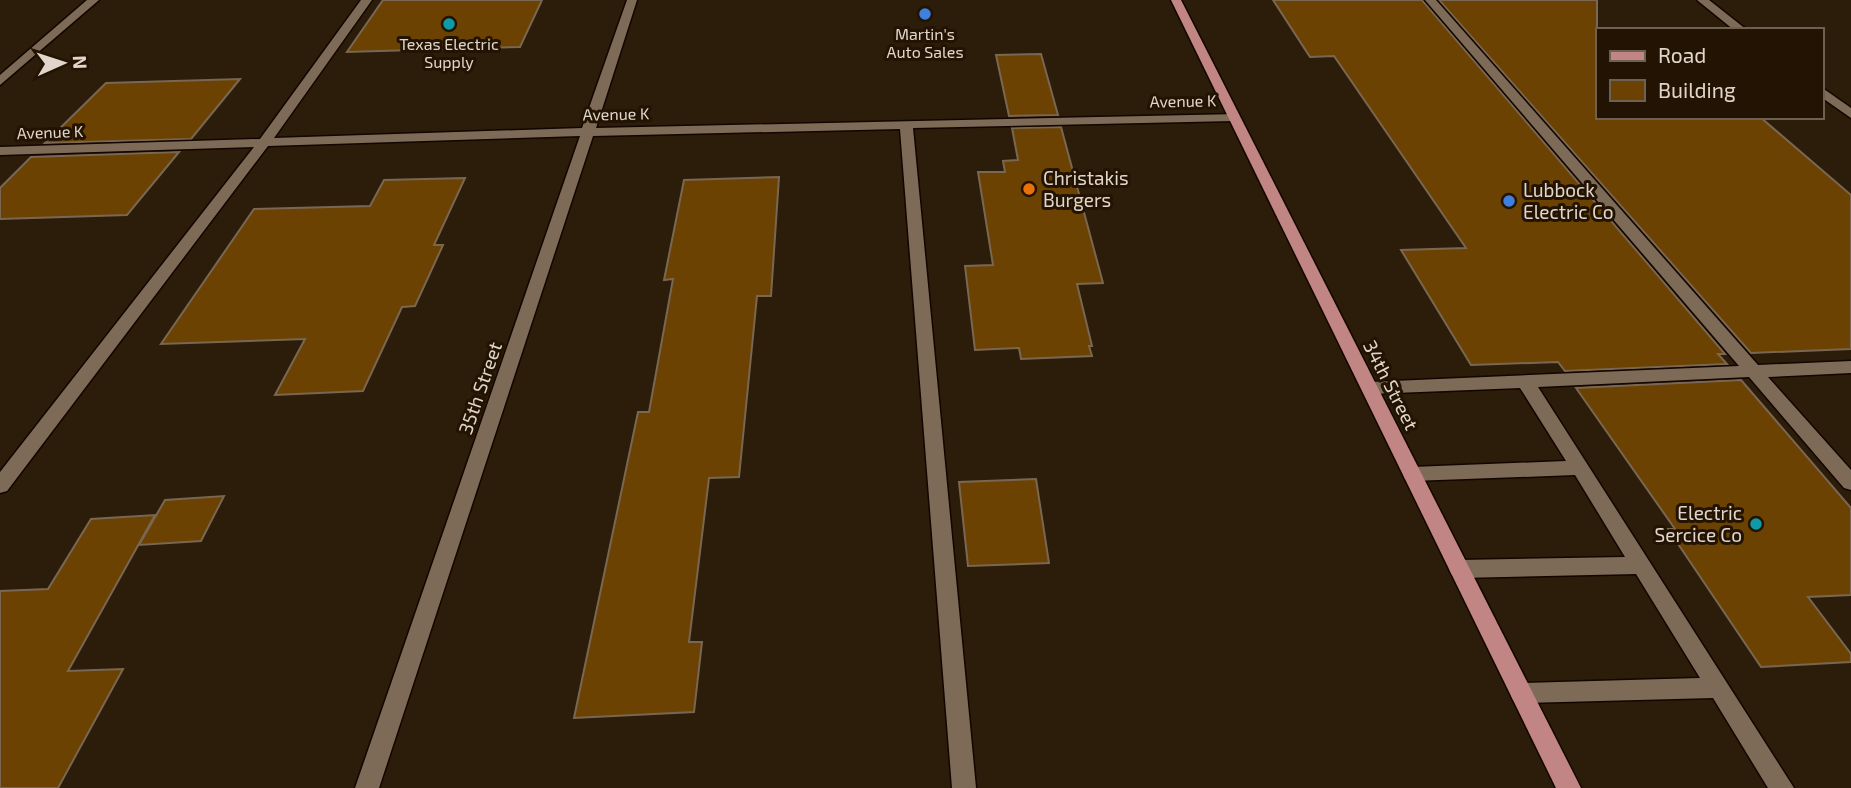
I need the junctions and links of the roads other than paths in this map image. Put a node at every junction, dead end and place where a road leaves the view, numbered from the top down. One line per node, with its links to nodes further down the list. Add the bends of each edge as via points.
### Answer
1 (94, 0): 8 (street)
2 (367, 0): 14 (street)
3 (632, 0): 13 (street, 35th Street)
4 (1175, 0): 11 (main road, 34th Street)
5 (1430, 0): 17 (street)
6 (1702, 0): 7 (street)
7 (1738, 28)
8 (0, 81)
9 (1823, 93): 10 (street)
10 (1851, 114)
11 (1234, 117): 12 (street, Avenue K); 19 (main road, 34th Street)
12 (906, 125): 13 (street, Avenue K); 29 (street)
13 (589, 132): 14 (street, Avenue K); 28 (street, 35th Street)
14 (264, 142): 15 (street, Avenue K); 23 (street)
15 (0, 151)
16 (1851, 367): 17 (street)
17 (1753, 371): 18 (street); 22 (street)
18 (1525, 382): 19 (street); 20 (street)
19 (1370, 388): 21 (main road, 34th Street)
20 (1579, 468): 21 (street); 24 (street)
21 (1412, 474): 25 (main road, 34th Street)
22 (1851, 483)
23 (0, 486)
24 (1641, 565): 25 (street); 26 (street)
25 (1460, 569): 27 (main road, 34th Street)
26 (1718, 688): 27 (street); 31 (street)
27 (1521, 693): 30 (main road, 34th Street)
28 (367, 788)
29 (964, 788)
30 (1569, 788)
31 (1782, 788)

